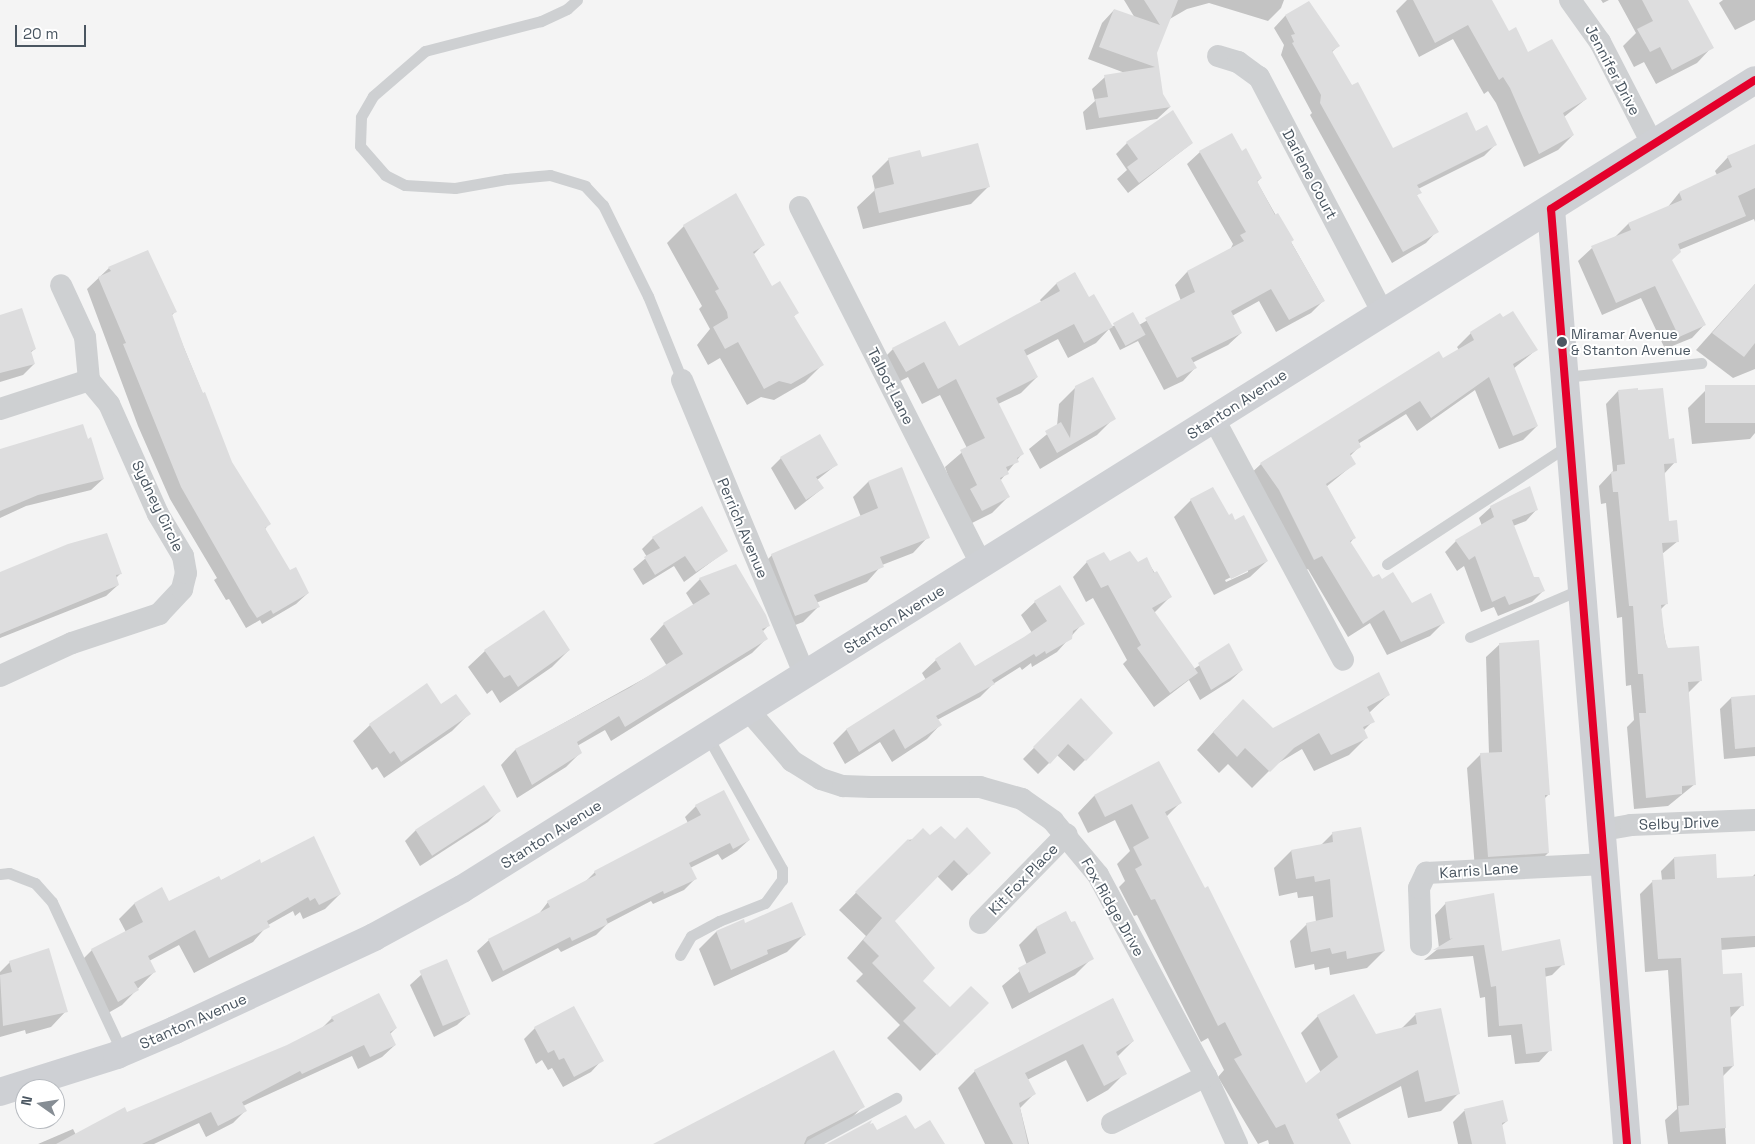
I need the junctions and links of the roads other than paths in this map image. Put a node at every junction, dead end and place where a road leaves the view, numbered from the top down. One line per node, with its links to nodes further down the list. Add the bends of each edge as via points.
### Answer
1 (577, 0): 13 (lane, via 567,9 542,21 425,51 373,96 360,118 360,146 385,175 406,185 455,188 550,175 585,186 603,205 648,296)
2 (1570, 0): 5 (street, Jennifer Drive, via 1600,42)
3 (1218, 56): 9 (street, Darlene Court, via 1238,62 1259,78)
4 (1755, 80): 5 (street, Stanton Avenue)
5 (1652, 143): 7 (street, Stanton Avenue)
6 (800, 207): 18 (street, Talbot Lane)
7 (1551, 209): 9 (street, Stanton Avenue); 11 (street)
8 (61, 285): 12 (street, via 85,337)
9 (1382, 312): 15 (street, Stanton Avenue)
10 (1701, 363): 11 (lane)
11 (1563, 377): 16 (street)
12 (89, 380): 14 (street); 23 (street, Sydney Circle, via 109,404 158,514 183,556 186,573 182,589 159,614 72,643)
13 (682, 380): 22 (street, Perrich Avenue)
14 (0, 410)
15 (1214, 419): 18 (street, Stanton Avenue); 21 (street)
16 (1569, 444): 17 (lane); 19 (street)
17 (1387, 564)
18 (982, 565): 22 (street, Stanton Avenue)
19 (1581, 589): 20 (lane); 27 (street)
20 (1470, 637)
21 (1343, 660)
22 (805, 675): 24 (street, Stanton Avenue)
23 (0, 676)
24 (749, 712): 25 (street, Stanton Avenue); 28 (street, Fox Ridge Drive, via 792,761 821,779 844,786 980,787 997,790 1037,809)
25 (708, 737): 33 (lane, via 782,869 782,880 765,903 691,936); 34 (street, Stanton Avenue, via 462,889 374,937)
26 (1755, 820): 27 (street, Selby Drive, via 1632,825)
27 (1603, 830): 29 (street)
28 (1067, 834): 31 (street, Kit Fox Place); 35 (street, Fox Ridge Drive, via 1098,875)
29 (1605, 864): 32 (street, Karris Lane, via 1426,873 1419,888); 41 (street)
30 (0, 874): 34 (lane, via 9,873 34,883 52,902)
31 (980, 924)
32 (1421, 945)
33 (680, 955)
34 (122, 1052): 36 (street, Stanton Avenue)
35 (1206, 1076): 38 (street); 40 (street, Fox Ridge Drive)
36 (0, 1092)
37 (896, 1098): 39 (lane)
38 (1112, 1123)
39 (811, 1144)
40 (1237, 1144)
41 (1627, 1144)

